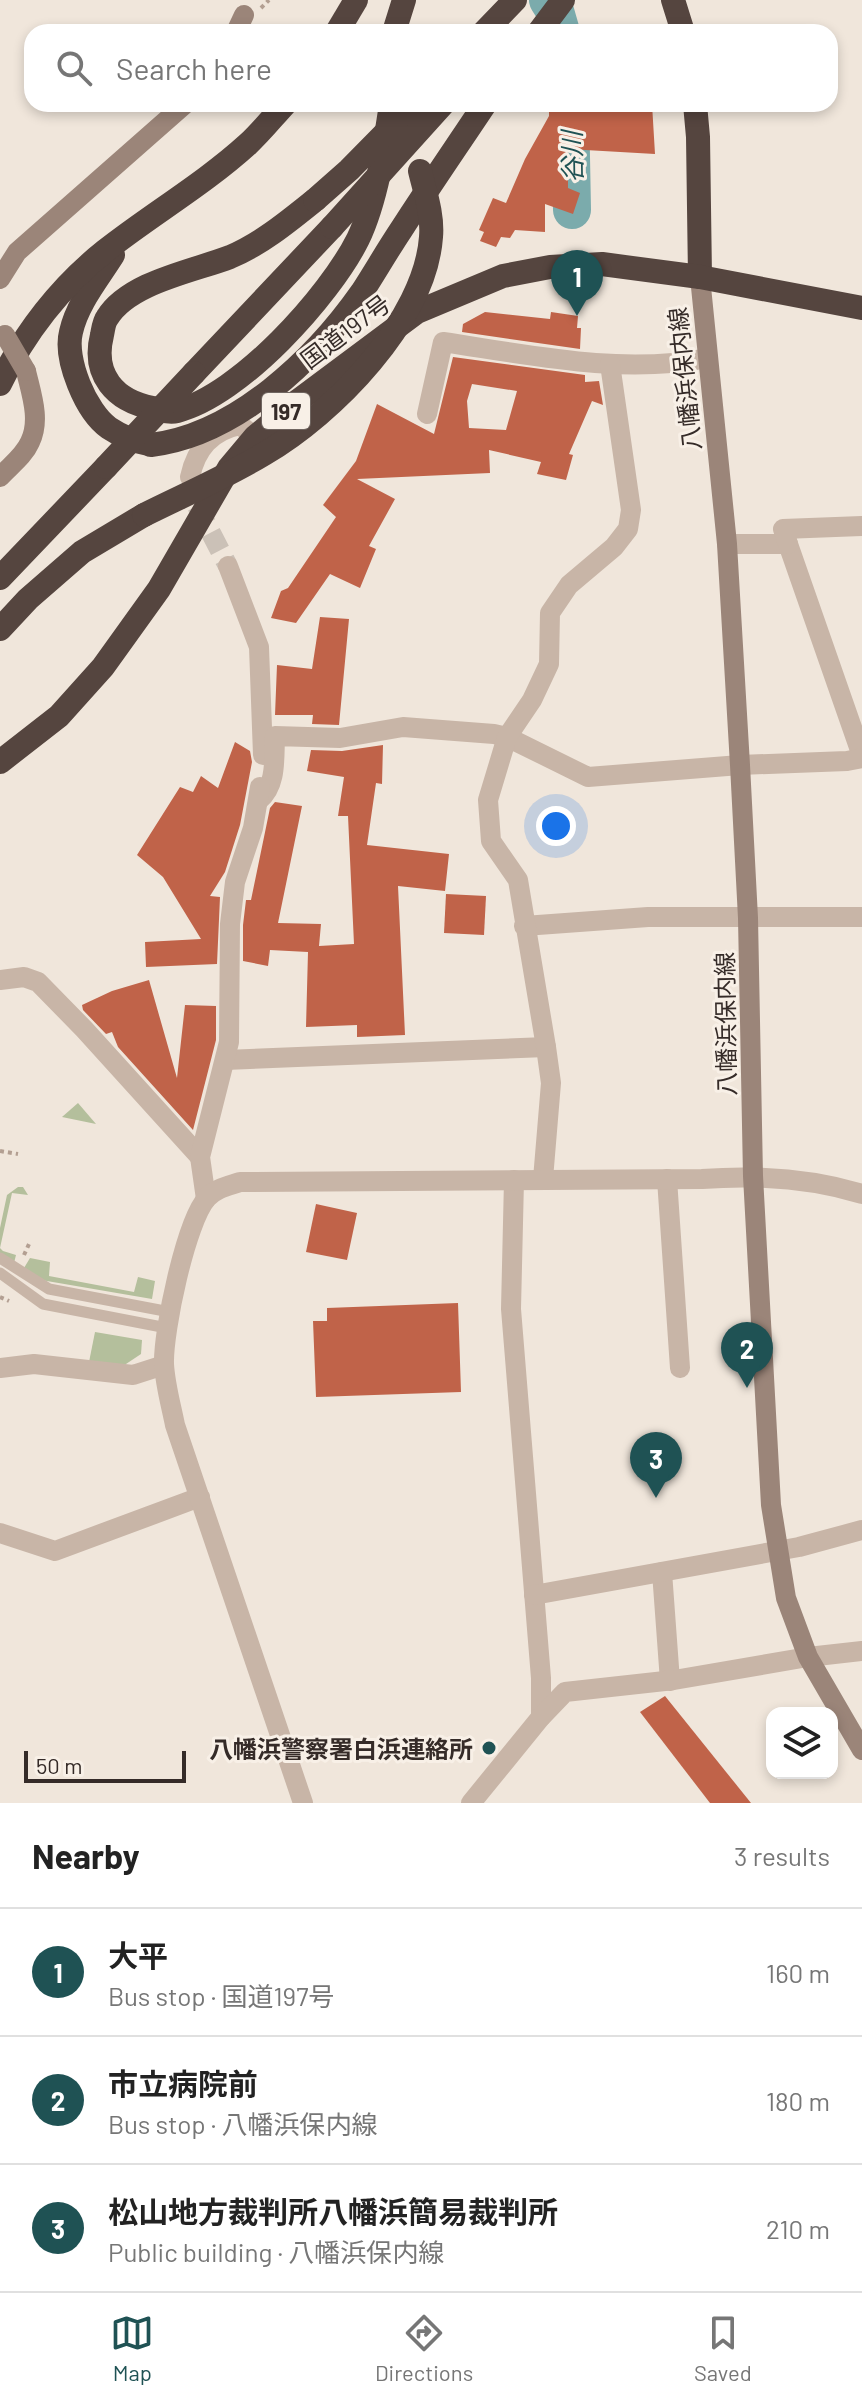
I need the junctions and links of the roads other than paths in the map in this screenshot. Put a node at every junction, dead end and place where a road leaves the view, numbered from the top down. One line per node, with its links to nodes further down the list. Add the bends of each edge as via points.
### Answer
1 (356, 0): 7 (highway)
2 (404, 0): 8 (highway)
3 (515, 0): 9 (highway)
4 (534, 0): 10 (highway)
5 (563, 0): 11 (highway)
6 (673, 0): 12 (highway)
7 (342, 24)
8 (396, 24)
9 (492, 24)
10 (513, 24)
11 (545, 24)
12 (680, 24)
13 (176, 112): 27 (main road, via 17,252)
14 (278, 112): 25 (highway, via 248,144)
15 (389, 112): 21 (highway, bridge)
16 (403, 112): 43 (highway, bridge, via 428,203 431,237 422,281 395,331 313,419 266,453 82,552)
17 (406, 112): 24 (highway, bridge)
18 (436, 112): 34 (highway, bridge, via 194,373)
19 (480, 112): 34 (highway, bridge, via 361,293 286,377 204,432 172,442)
20 (696, 112): 26 (highway)
21 (385, 134)
22 (385, 134): 23 (highway, bridge, via 359,237 335,277 285,337 200,403 173,412 133,405 116,393 102,371 106,318 152,284 231,256 267,236 315,200)
23 (385, 134)
24 (385, 134)
25 (127, 235): 32 (highway, via 64,288); 34 (highway, via 83,301 70,333 70,353 82,392 106,426 135,442)
26 (700, 277): 28 (highway, 197); 30 (main road, 八幡浜保内線); 35 (highway, 国道197号 / 197, via 602,264 550,267 482,283 417,312)
27 (0, 279)
28 (862, 308)
29 (2, 330): 36 (main road, bridge, via 26,371 35,427 30,443)
30 (708, 358): 31 (street, via 672,365); 39 (main road, 八幡浜保内線)
31 (610, 364): 33 (street, via 443,342); 44 (street, via 631,510 628,529 569,585 550,613 549,664)
32 (0, 384)
33 (427, 414)
34 (147, 436): 42 (highway, bridge, via 106,467)
35 (255, 437): 37 (street, via 240,425 224,428 202,445); 46 (highway, 国道197号 / 197, via 229,468 159,589 103,667 59,716)
36 (0, 477)
37 (190, 477)
38 (862, 526): 40 (street, via 783,529)
39 (727, 544): 40 (street); 47 (main road, 八幡浜保内線)
40 (788, 544): 45 (street)
41 (228, 566): 48 (street, via 259,647 264,742)
42 (0, 578)
43 (0, 629)
44 (507, 737): 47 (street, via 588,777); 48 (street, via 403,727 340,738 275,736 274,773 267,794); 51 (street, via 488,800 491,841 518,880)
45 (862, 757): 47 (street)
46 (0, 762)
47 (740, 765): 50 (main road, 八幡浜保内線)
48 (259, 800): 54 (street, via 235,882)
49 (862, 917): 50 (street)
50 (748, 918): 51 (street, via 648,917); 56 (main road, 八幡浜保内線)
51 (524, 926): 53 (street)
52 (0, 980): 55 (street, via 24,977 38,982)
53 (546, 1047): 54 (street); 57 (street, via 551,1083)
54 (225, 1060): 55 (street)
55 (200, 1157): 61 (street)
56 (753, 1176): 58 (street); 60 (street); 71 (main road, 八幡浜保内線)
57 (543, 1179): 58 (street); 59 (street)
58 (667, 1179): 67 (street)
59 (514, 1180): 61 (street, via 240,1182 218,1188); 73 (street, via 511,1309)
60 (862, 1194)
61 (206, 1199): 64 (street, via 193,1221)
62 (0, 1258): 64 (lane, via 49,1289)
63 (0, 1273): 64 (lane, via 43,1304)
64 (169, 1320): 65 (street)
65 (164, 1365): 66 (street, via 133,1375 34,1364); 68 (street, via 175,1425)
66 (0, 1368)
67 (680, 1368)
68 (200, 1497): 70 (street, via 55,1551); 79 (street)
69 (862, 1530): 71 (street)
70 (0, 1533)
71 (778, 1551): 72 (street); 75 (main road, 八幡浜保内線, via 786,1598)
72 (662, 1572): 73 (street); 76 (street)
73 (534, 1595): 77 (street)
74 (862, 1651): 75 (street)
75 (808, 1657): 76 (street); 78 (main road, 八幡浜保内線)
76 (670, 1681): 77 (street, via 565,1692)
77 (541, 1717): 80 (street)
78 (862, 1750)
79 (303, 1803)
80 (471, 1803)

